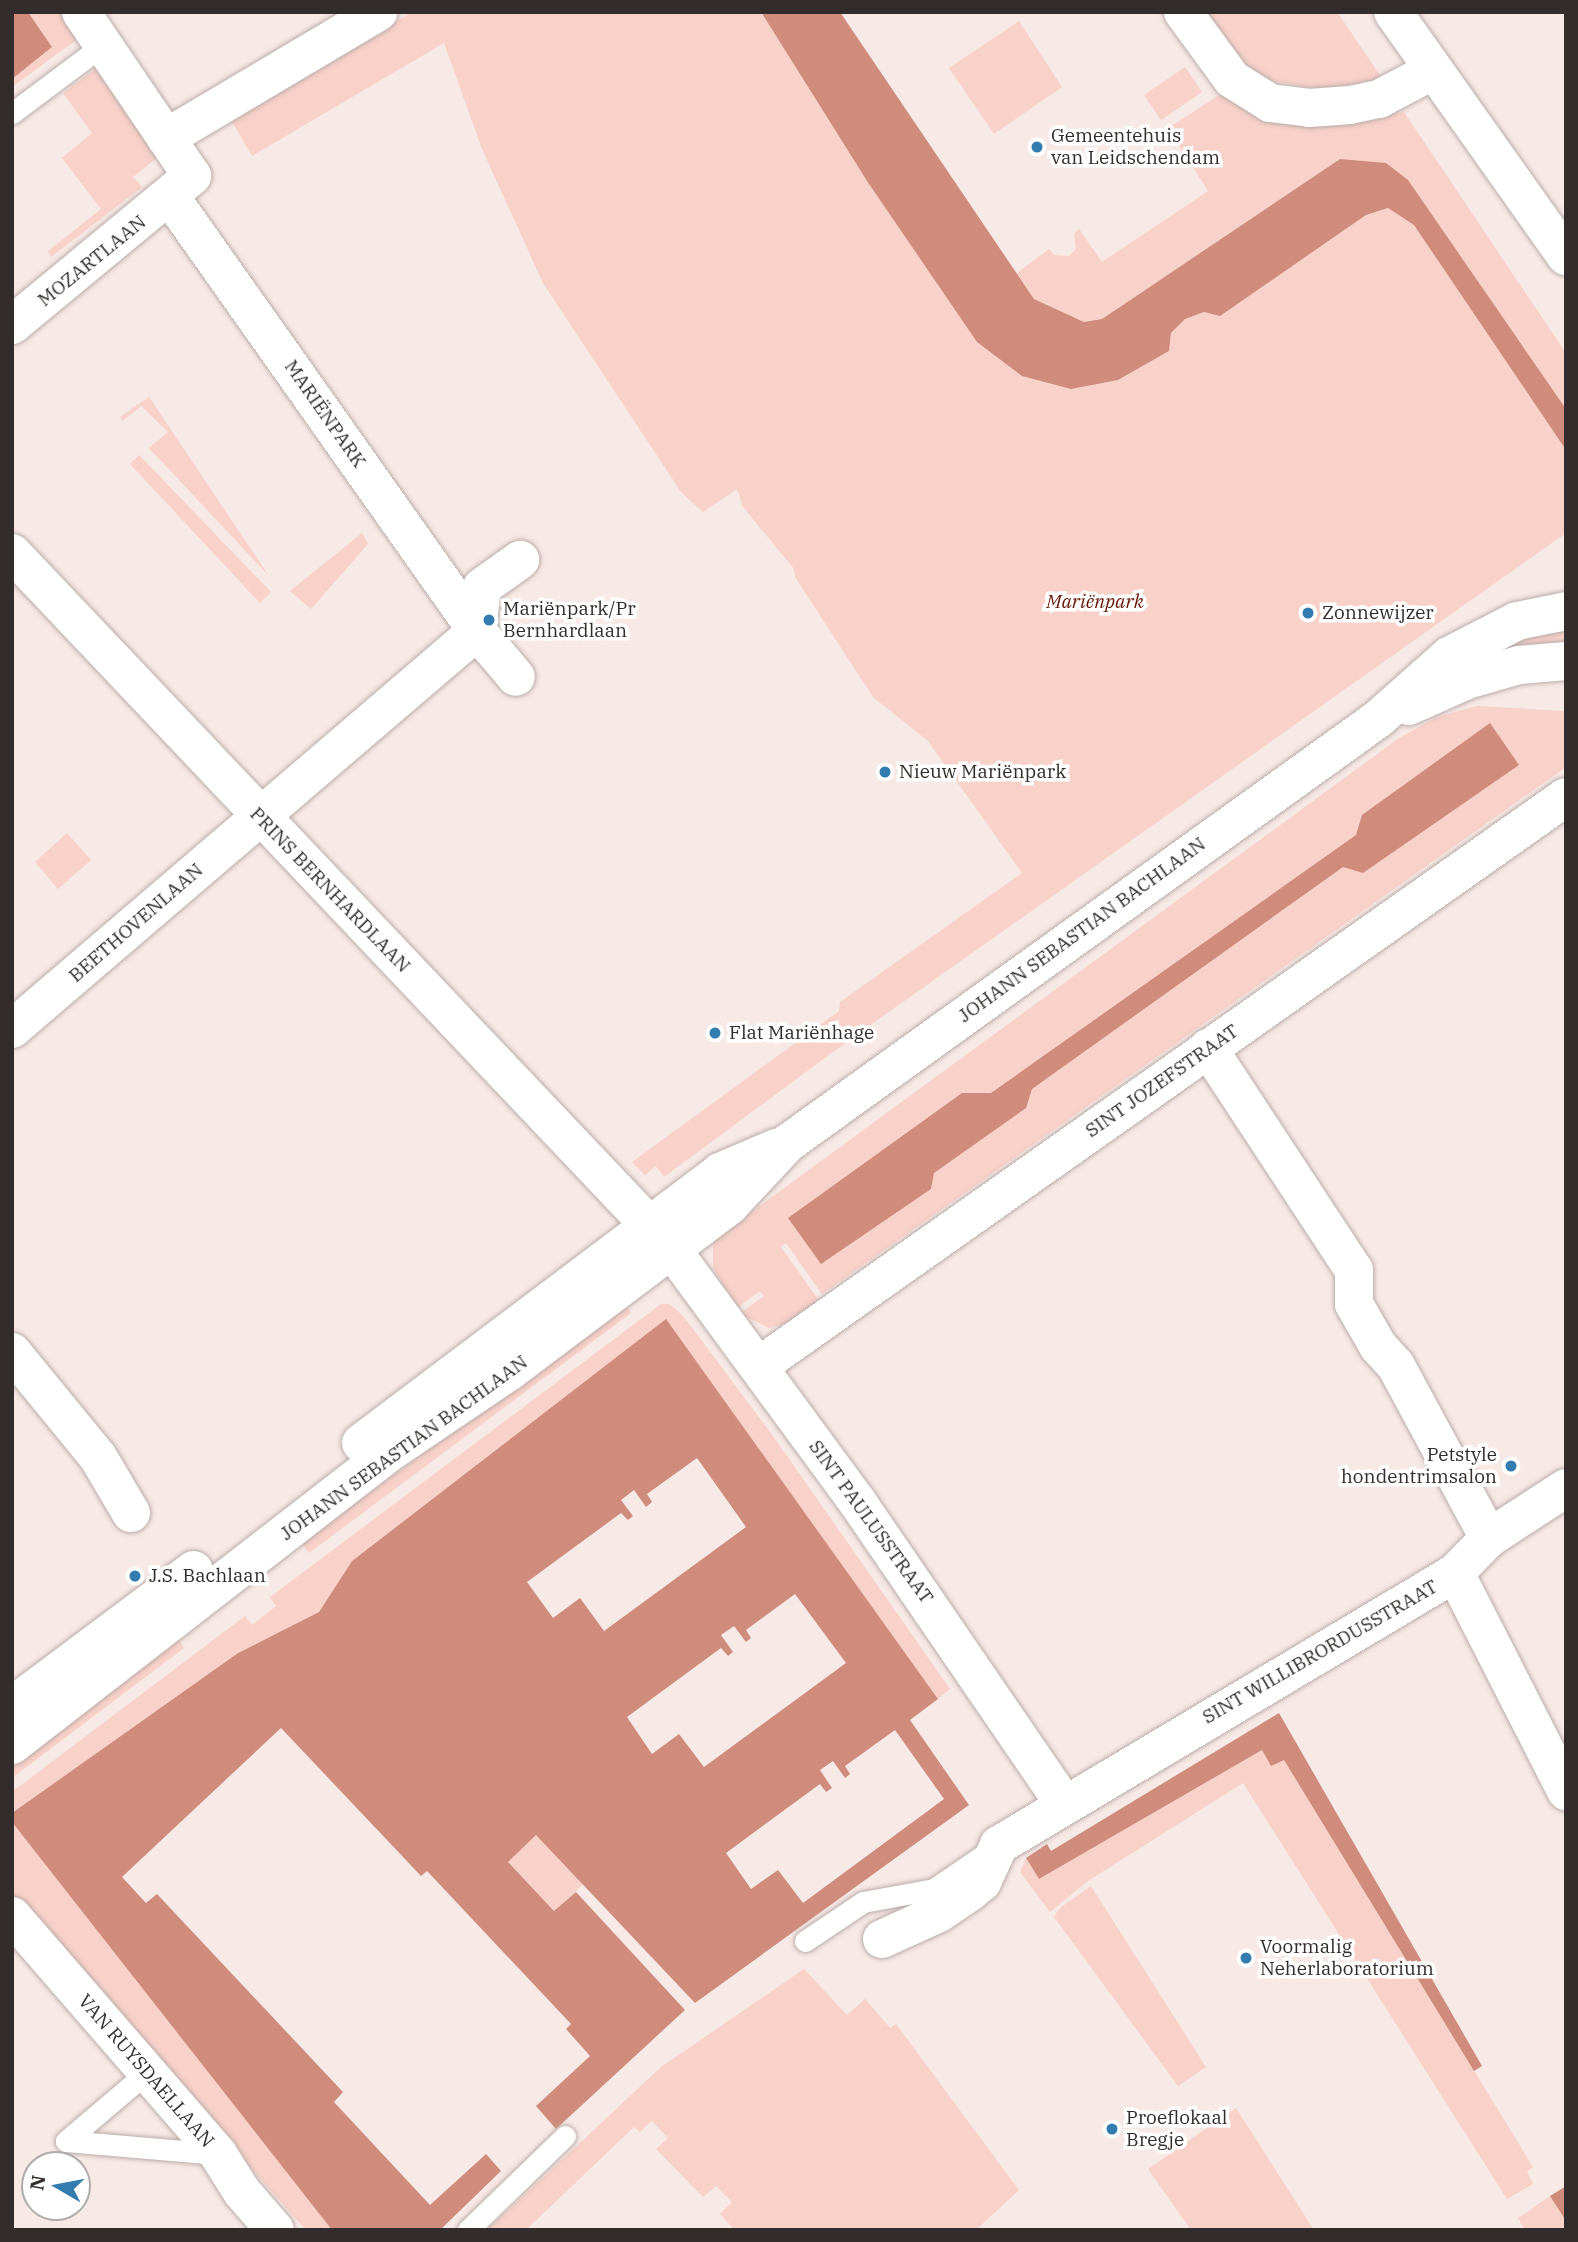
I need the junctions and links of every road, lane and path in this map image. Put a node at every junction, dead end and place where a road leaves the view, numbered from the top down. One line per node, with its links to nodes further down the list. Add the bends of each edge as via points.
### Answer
1 (81, 12): 5 (street)
2 (378, 12): 8 (street)
3 (1183, 12): 6 (street, via 1232,79 1270,103 1310,108 1350,105 1379,99)
4 (1394, 12): 6 (street)
5 (103, 45): 7 (lane); 8 (street)
6 (1432, 71): 10 (street)
7 (12, 113)
8 (166, 138): 9 (street, MOZARTLAAN, via 192,177)
9 (172, 198): 11 (street, MOZARTLAAN); 15 (street, MARIËNPARK)
10 (1566, 256)
11 (12, 325)
12 (12, 553): 20 (street, PRINS BERNHARDLAAN)
13 (520, 559): 15 (street, via 482,587)
14 (1566, 611): 18 (street, JOHANN SEBASTIAN BACHLAAN, via 1517,621 1474,639)
15 (477, 631): 17 (street, MARIËNPARK); 20 (street)
16 (1566, 661): 18 (street, JOHANN SEBASTIAN BACHLAAN, via 1519,665 1467,680)
17 (516, 677)
18 (1378, 719): 23 (street, JOHANN SEBASTIAN BACHLAAN, via 788,1143 720,1172)
19 (1566, 797): 22 (street, SINT JOZEFSTRAAT)
20 (259, 817): 21 (street, BEETHOVENLAAN); 23 (street, PRINS BERNHARDLAAN)
21 (12, 1029)
22 (1208, 1048): 25 (street, SINT JOZEFSTRAAT); 28 (street, via 1354,1270 1354,1304 1378,1346 1396,1366)
23 (659, 1236): 25 (street, SINT PAULUSSTRAAT); 30 (street, JOHANN SEBASTIAN BACHLAAN); 31 (street, JOHANN SEBASTIAN BACHLAAN, via 510,1371 377,1462)
24 (12, 1352): 27 (street, via 98,1457)
25 (759, 1366): 33 (street, SINT PAULUSSTRAAT, via 968,1658)
26 (1566, 1488): 28 (street, SINT WILLIBRORDUSSTRAAT)
27 (131, 1513)
28 (1489, 1538): 29 (street, SINT WILLIBRORDUSSTRAAT)
29 (1455, 1573): 32 (street); 33 (street, SINT WILLIBRORDUSSTRAAT)
30 (12, 1706)
31 (12, 1745)
32 (1566, 1791)
33 (1064, 1804): 34 (street, SINT WILLIBRORDUSSTRAAT)
34 (999, 1845): 36 (street, via 982,1882 970,1892 939,1913); 37 (lane, via 934,1889 863,1902)
35 (12, 1916): 38 (street, VAN RUYSDAELLAAN)
36 (882, 1939)
37 (805, 1941)
38 (146, 2073): 40 (street, VAN RUYSDAELLAAN); 40 (lane, via 66,2141)
39 (565, 2136): 42 (lane)
40 (218, 2154): 41 (street, VAN RUYSDAELLAAN, via 242,2192)
41 (275, 2230)
42 (468, 2230)

